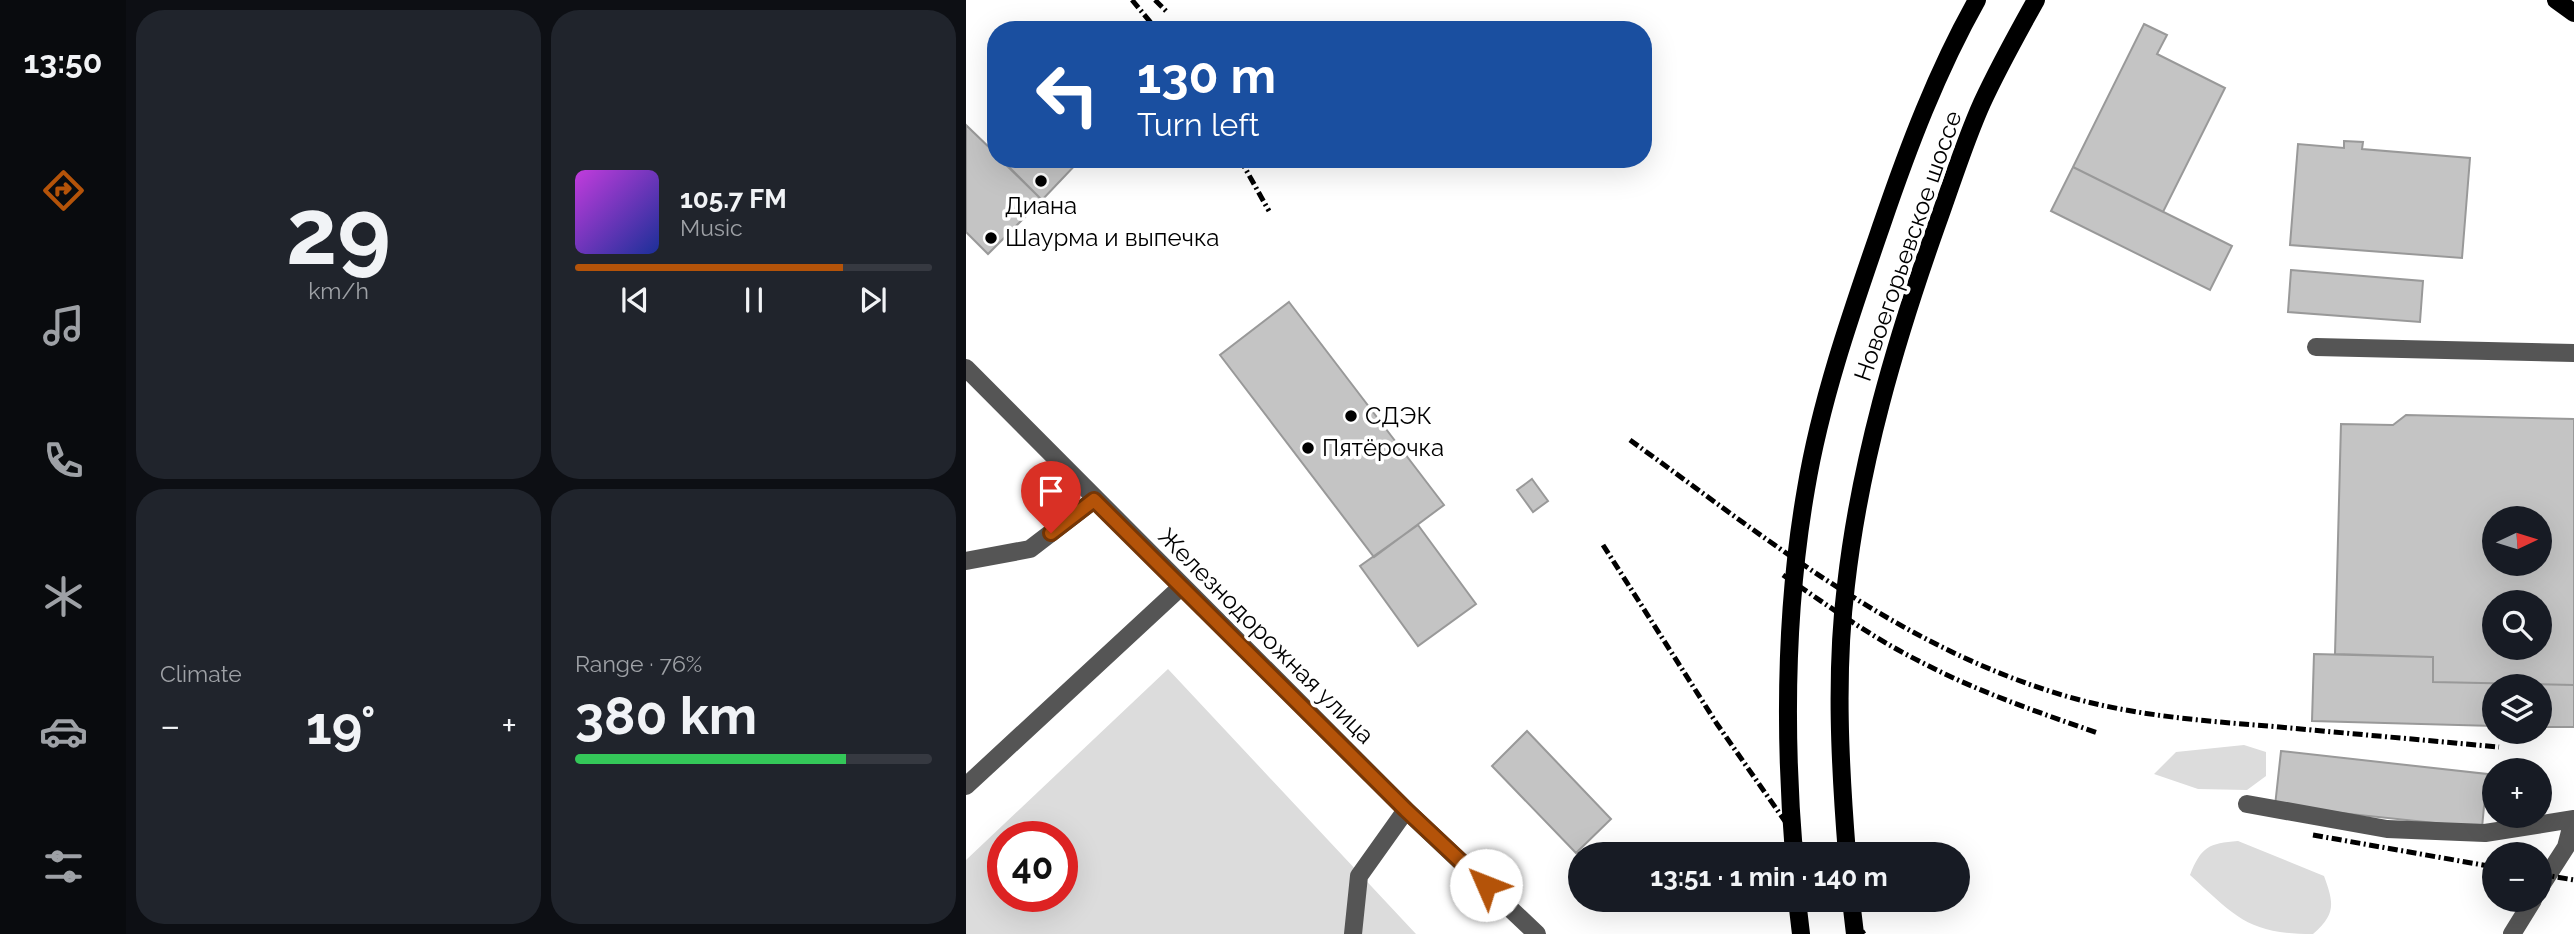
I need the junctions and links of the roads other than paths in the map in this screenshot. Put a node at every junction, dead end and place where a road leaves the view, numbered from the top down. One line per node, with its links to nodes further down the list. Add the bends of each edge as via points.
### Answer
1 (1977, 0): 15 (main road, Новоегорьевское шоссе, via 1935,84 1888,205 1825,403 1806,487 1792,582 1787,680)
2 (2036, 0): 16 (main road, Новоегорьевское шоссе, via 1982,104 1907,312 1877,415 1845,587 1841,681)
3 (2556, 0): 4 (main road)
4 (2574, 13)
5 (2316, 347): 6 (street)
6 (2574, 353)
7 (966, 368): 8 (street, Железнодорожная улица)
8 (1094, 500): 9 (street, via 1030,549); 10 (street, Железнодорожная улица)
9 (966, 562)
10 (1182, 586): 11 (street); 13 (street, Железнодорожная улица)
11 (966, 786)
12 (2247, 804): 14 (street, via 2387,829 2485,833)
13 (1406, 810): 21 (street, via 1359,876); 22 (street, Железнодорожная улица)
14 (2574, 819): 17 (street, via 2566,847)
15 (1793, 842)
16 (1846, 842)
17 (2552, 869)
18 (1798, 912): 23 (main road)
19 (1853, 912): 24 (main road)
20 (2526, 912): 25 (street)
21 (1353, 934)
22 (1537, 934)
23 (1801, 934)
24 (1856, 934)
25 (2512, 934)

